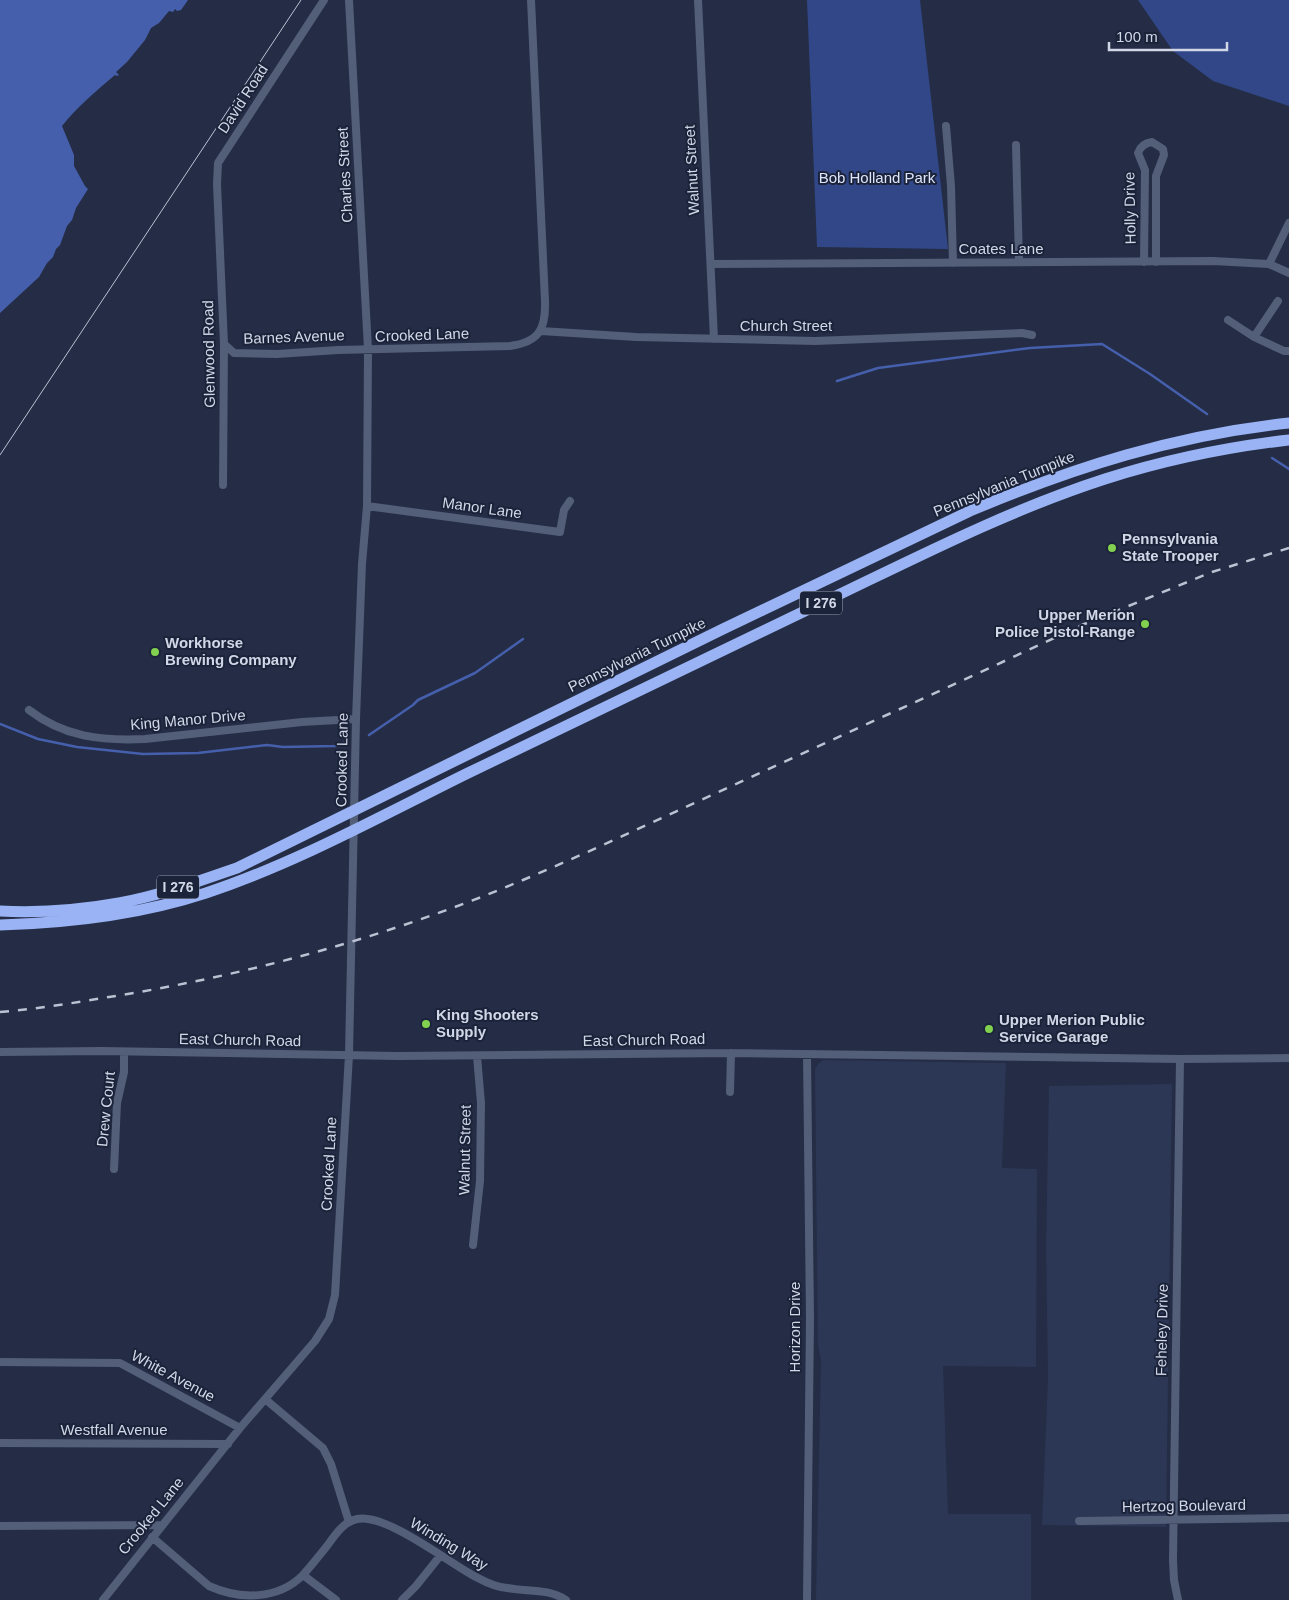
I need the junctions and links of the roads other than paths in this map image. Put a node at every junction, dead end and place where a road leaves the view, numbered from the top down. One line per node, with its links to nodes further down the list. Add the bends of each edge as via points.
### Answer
1 (324, 0): 7 (street, David Road, via 218,163)
2 (349, 0): 23 (street, Charles Street)
3 (531, 0): 18 (street, via 546,317)
4 (698, 0): 13 (street, Walnut Street)
5 (946, 126): 12 (street)
6 (1016, 145): 9 (street)
7 (219, 223): 22 (street, Glenwood Road)
8 (1289, 223): 14 (street)
9 (1019, 262): 10 (street, Coates Lane); 12 (street, Coates Lane)
10 (1144, 262): 11 (street, Coates Lane); 11 (street, Holly Drive, via 1145,170 1138,153 1140,148 1152,142 1162,149 1164,155 1156,176)
11 (1156, 262): 14 (street, Coates Lane)
12 (953, 263): 13 (street, Coates Lane)
13 (711, 264): 21 (street, Walnut Street)
14 (1269, 264): 15 (street, Coates Lane)
15 (1289, 273)
16 (1278, 301): 20 (street)
17 (1228, 320): 20 (street)
18 (541, 331): 21 (street, Church Street); 23 (street, Crooked Lane, via 522,345)
19 (1032, 335): 21 (street, Church Street)
20 (1254, 337): 24 (street)
21 (714, 339)
22 (224, 344): 23 (street, Barnes Avenue, via 234,353); 27 (street, Glenwood Road)
23 (368, 350): 29 (street, Crooked Lane)
24 (1289, 351)
25 (1289, 423): 32 (highway, Pennsylvania Turnpike / I 276, via 1209,434 1141,450 1009,495 723,629 237,868 120,903)
26 (1289, 440): 33 (highway, Pennsylvania Turnpike / I 276, via 1192,456 1140,469 1074,490 987,524 262,872 204,893 113,915)
27 (223, 485)
28 (570, 501): 29 (street, Manor Lane, via 564,510 560,532)
29 (367, 506): 31 (street, Crooked Lane)
30 (28, 710): 31 (street, King Manor Drive, via 59,729 126,740)
31 (356, 719): 37 (street, Crooked Lane)
32 (0, 911)
33 (0, 925)
34 (0, 1052): 35 (street, East Church Road)
35 (124, 1052): 37 (street, East Church Road); 43 (street, Drew Court, via 124,1072 117,1103)
36 (731, 1053): 38 (street, East Church Road); 39 (street, East Church Road); 42 (street)
37 (349, 1055): 39 (street, East Church Road); 46 (street, Crooked Lane, via 333,1307 320,1334)
38 (808, 1055): 41 (street, East Church Road); 63 (street, Horizon Drive)
39 (477, 1056): 44 (street, Walnut Street, via 480,1181)
40 (1289, 1058): 41 (street, East Church Road)
41 (1180, 1059): 51 (street, Feheley Drive)
42 (730, 1092)
43 (114, 1169)
44 (473, 1245)
45 (0, 1362): 47 (street, White Avenue, via 120,1363)
46 (265, 1399): 47 (street, Crooked Lane); 53 (street, via 323,1448)
47 (240, 1428): 49 (street, Crooked Lane)
48 (0, 1443): 49 (street, Westfall Avenue)
49 (228, 1444): 55 (street, Crooked Lane)
50 (1289, 1518): 51 (street, Hertzog Boulevard)
51 (1174, 1519): 52 (street, Hertzog Boulevard); 64 (street, Feheley Drive, via 1173,1560)
52 (1079, 1521)
53 (349, 1522): 57 (street, Winding Way, via 363,1518 385,1523); 58 (street)
54 (0, 1526): 55 (street)
55 (161, 1526): 56 (street, Crooked Lane)
56 (152, 1537): 58 (street, via 209,1586 233,1597 269,1596 288,1588); 59 (street, Crooked Lane)
57 (440, 1556): 61 (street); 62 (street, Winding Way, via 491,1584 549,1592)
58 (303, 1575): 60 (street)
59 (103, 1600)
60 (336, 1600)
61 (402, 1600)
62 (566, 1600)
63 (807, 1600)
64 (1178, 1600)

